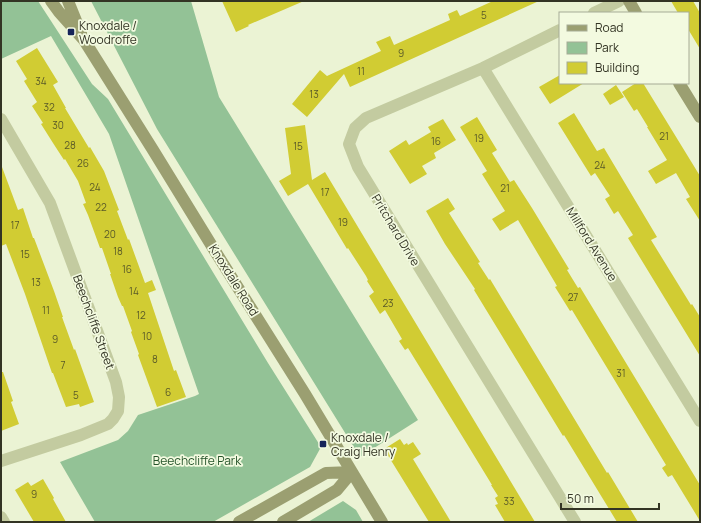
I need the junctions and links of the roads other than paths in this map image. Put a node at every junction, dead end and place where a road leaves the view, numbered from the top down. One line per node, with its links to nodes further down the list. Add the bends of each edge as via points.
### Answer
1 (51, 1): 8 (street, Knoxdale Road)
2 (68, 1): 8 (street, Knoxdale Road)
3 (619, 1): 5 (street)
4 (629, 1): 6 (street)
5 (596, 12)
6 (635, 12)
7 (559, 30): 9 (street, Pritchard Drive)
8 (84, 40): 15 (street, Knoxdale Road)
9 (483, 68): 13 (street, Millford Avenue); 21 (street, Pritchard Drive, via 366,118 355,128 349,144 358,167)
10 (680, 84): 11 (street)
11 (700, 117)
12 (1, 119): 14 (street, Beechcliffe Street, via 50,203 116,382 119,397 118,411 108,424)
13 (700, 421)
14 (1, 461)
15 (352, 472): 18 (street, via 326,473); 19 (street, via 336,490); 20 (street, Knoxdale Road)
16 (1, 517): 17 (street)
17 (4, 522)
18 (239, 522)
19 (283, 522)
20 (382, 522)
21 (575, 522)

